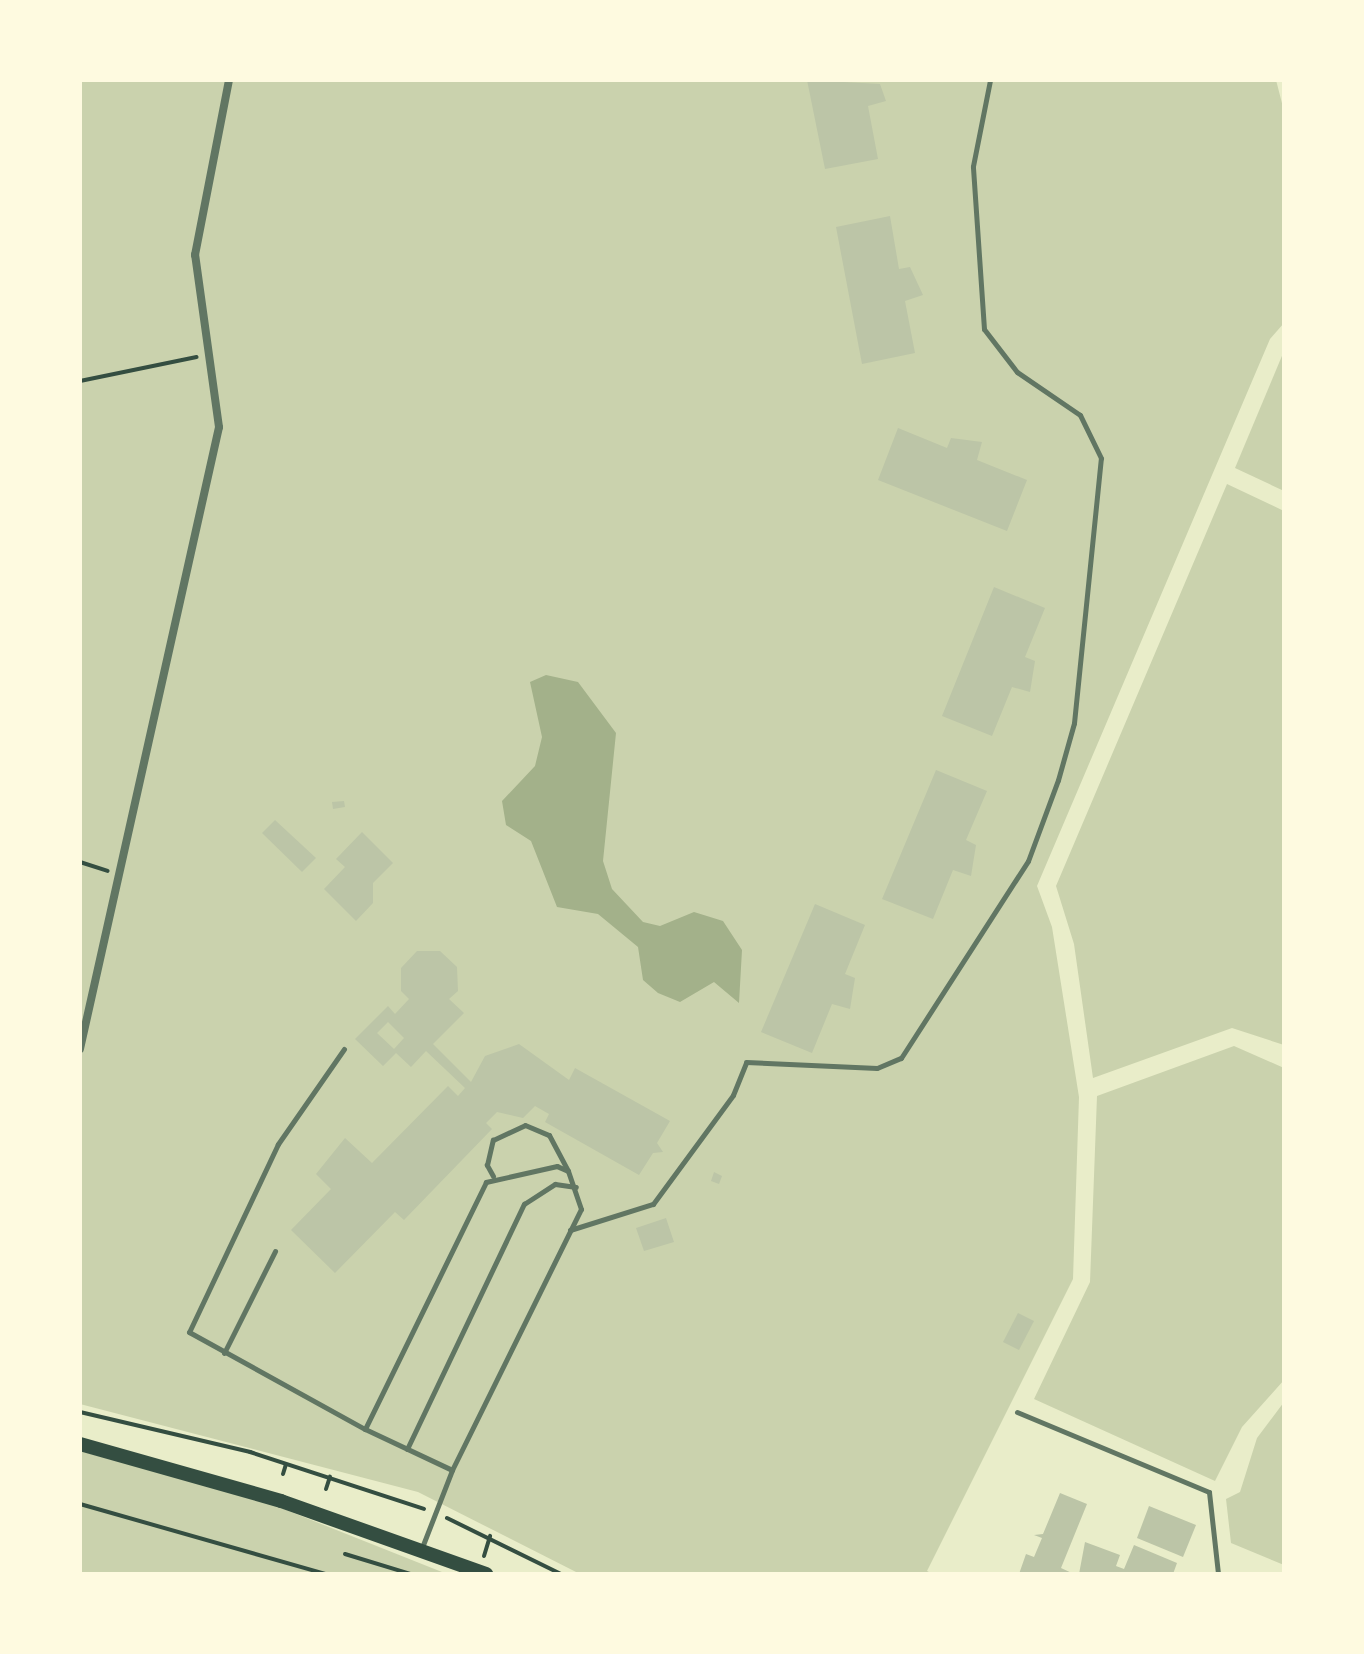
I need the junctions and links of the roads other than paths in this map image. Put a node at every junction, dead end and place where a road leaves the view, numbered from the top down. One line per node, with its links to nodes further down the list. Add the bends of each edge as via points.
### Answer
1 (229, 80): 3 (street, via 195,255 219,427)
2 (990, 80): 8 (lane, via 973,166 984,329 1017,372 1080,415 1101,458 1074,723 1058,780 1028,861 901,1058 877,1068 746,1062 733,1095 653,1204)
3 (80, 1049)
4 (344, 1049): 10 (lane, via 278,1144 189,1332)
5 (568, 1171): 6 (lane, via 547,1166); 6 (lane, via 549,1135 525,1125 489,1148); 7 (lane)
6 (493, 1176): 12 (lane)
7 (576, 1187): 8 (lane, via 581,1209); 14 (lane, via 555,1184 524,1204)
8 (570, 1230): 15 (lane)
9 (275, 1251): 10 (lane)
10 (224, 1353): 12 (lane)
11 (1017, 1412): 17 (lane, via 1209,1492)
12 (365, 1429): 14 (lane)
13 (80, 1444): 16 (main road, via 281,1501)
14 (407, 1449): 15 (lane)
15 (452, 1470): 16 (lane)
16 (421, 1551): 18 (main road)
17 (1218, 1572): 19 (lane)
18 (486, 1574)
19 (1225, 1574)

